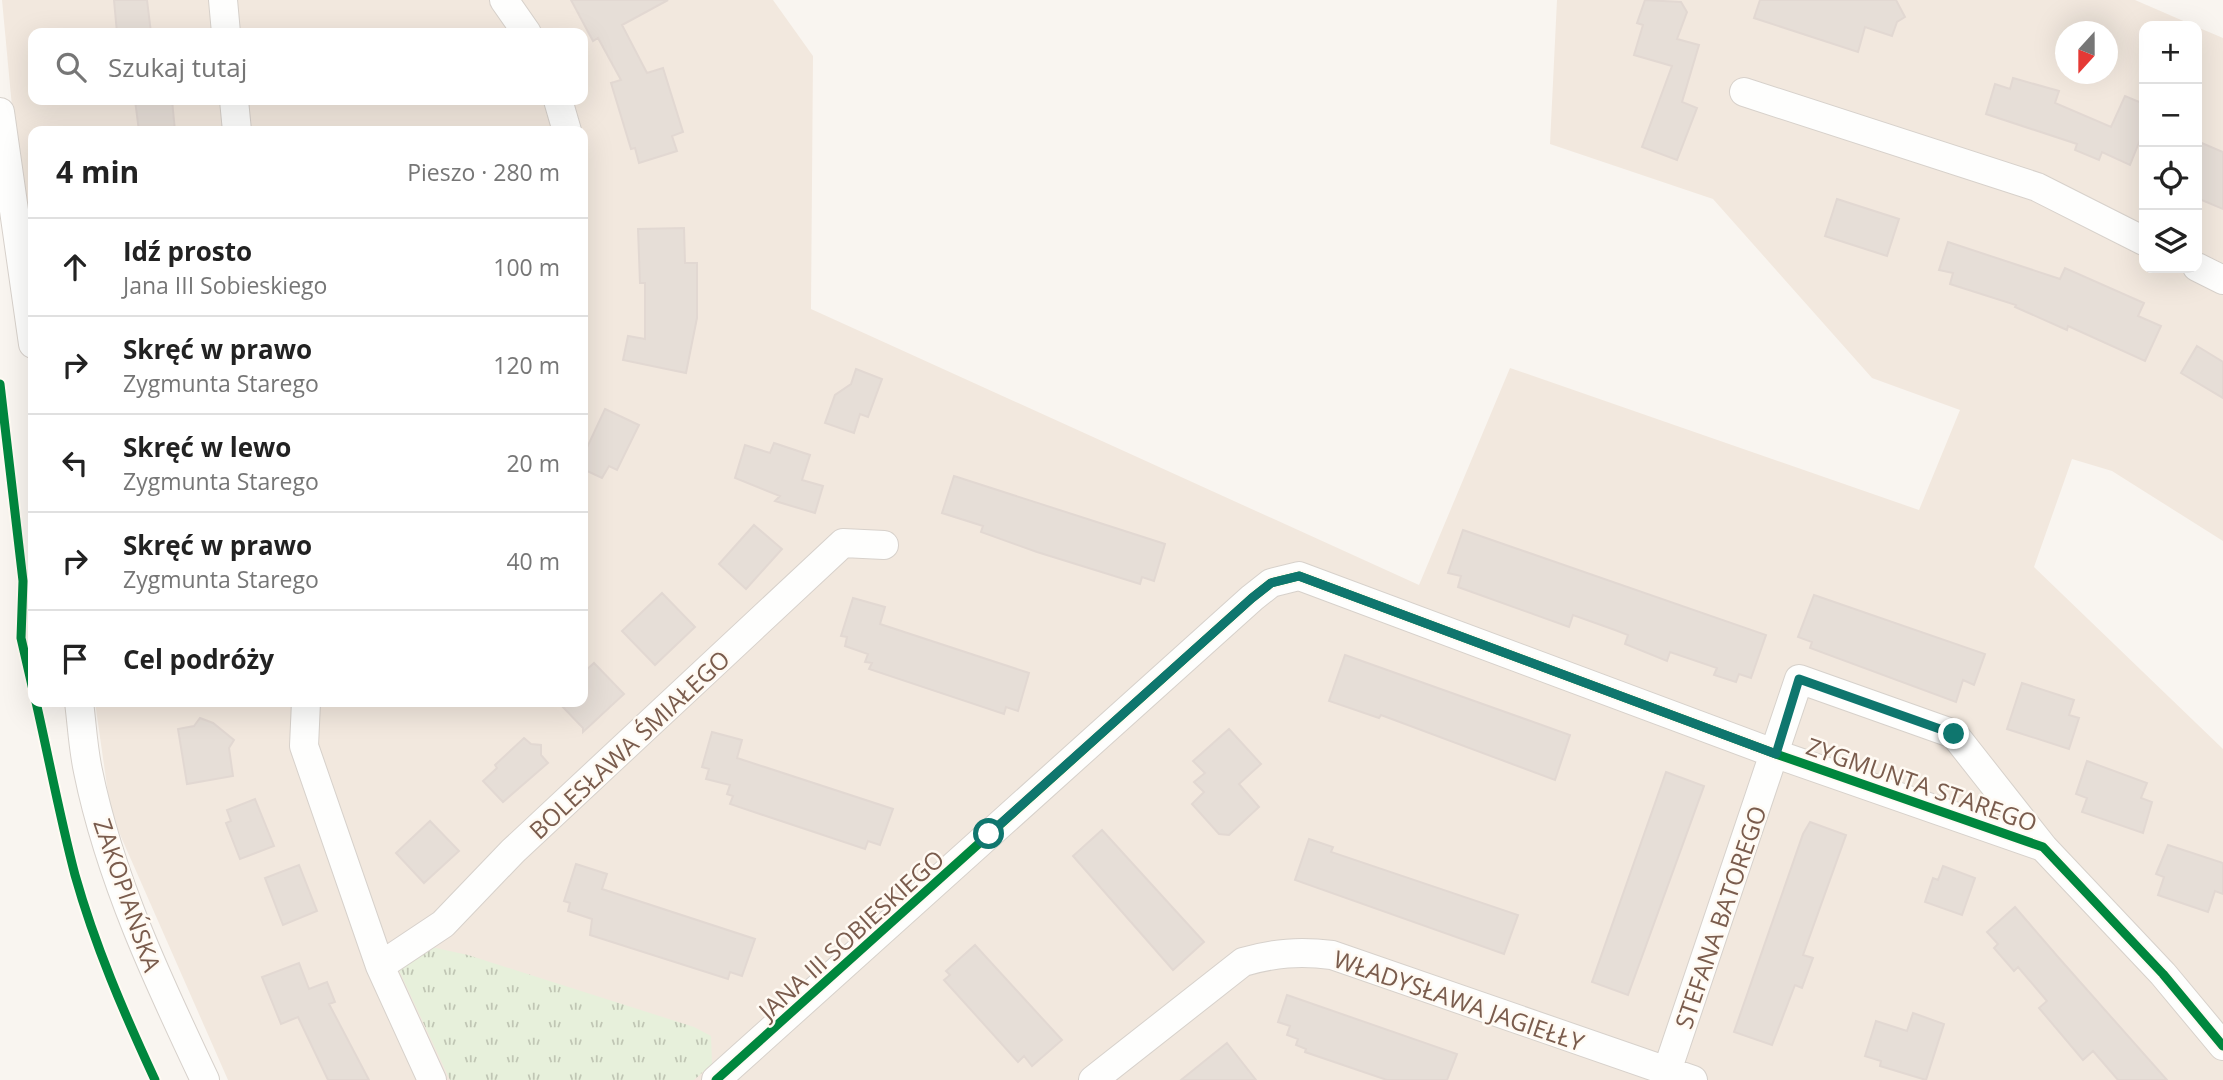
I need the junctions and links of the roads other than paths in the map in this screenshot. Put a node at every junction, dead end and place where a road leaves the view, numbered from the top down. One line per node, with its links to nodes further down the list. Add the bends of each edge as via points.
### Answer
1 (223, 0): 3 (street)
2 (505, 0): 4 (street)
3 (226, 28)
4 (524, 28)
5 (1744, 92): 11 (street, via 2037,187)
6 (234, 105): 9 (street)
7 (559, 105): 10 (street)
8 (0, 112): 14 (street)
9 (236, 126)
10 (566, 126)
11 (2139, 238)
12 (2202, 270): 13 (street)
13 (2223, 280)
14 (28, 309)
15 (884, 545): 21 (street, BOLESŁAWA ŚMIAŁEGO, via 843,543 513,851 443,924)
16 (1299, 576): 19 (street, ZYGMUNTA STAREGO); 24 (street, JANA III SOBIESKIEGO, via 1271,583 1252,598)
17 (80, 707): 25 (street, ZAKOPIAŃSKA, via 88,770 112,860 155,974)
18 (306, 707): 21 (street, via 304,746)
19 (1776, 754): 20 (street, ZYGMUNTA STAREGO); 20 (street, ZYGMUNTA STAREGO, via 1799,679 1954,734); 23 (street, STEFANA BATOREGO)
20 (2043, 847): 22 (street, ZYGMUNTA STAREGO, via 2163,974)
21 (380, 966): 26 (street)
22 (2223, 1046)
23 (1665, 1075): 27 (street, WŁADYSŁAWA JAGIEŁŁY, via 1332,955 1303,951 1243,962); 28 (street, WŁADYSŁAWA JAGIEŁŁY)
24 (722, 1078)
25 (205, 1080)
26 (432, 1080)
27 (1093, 1080)
28 (1693, 1080)

